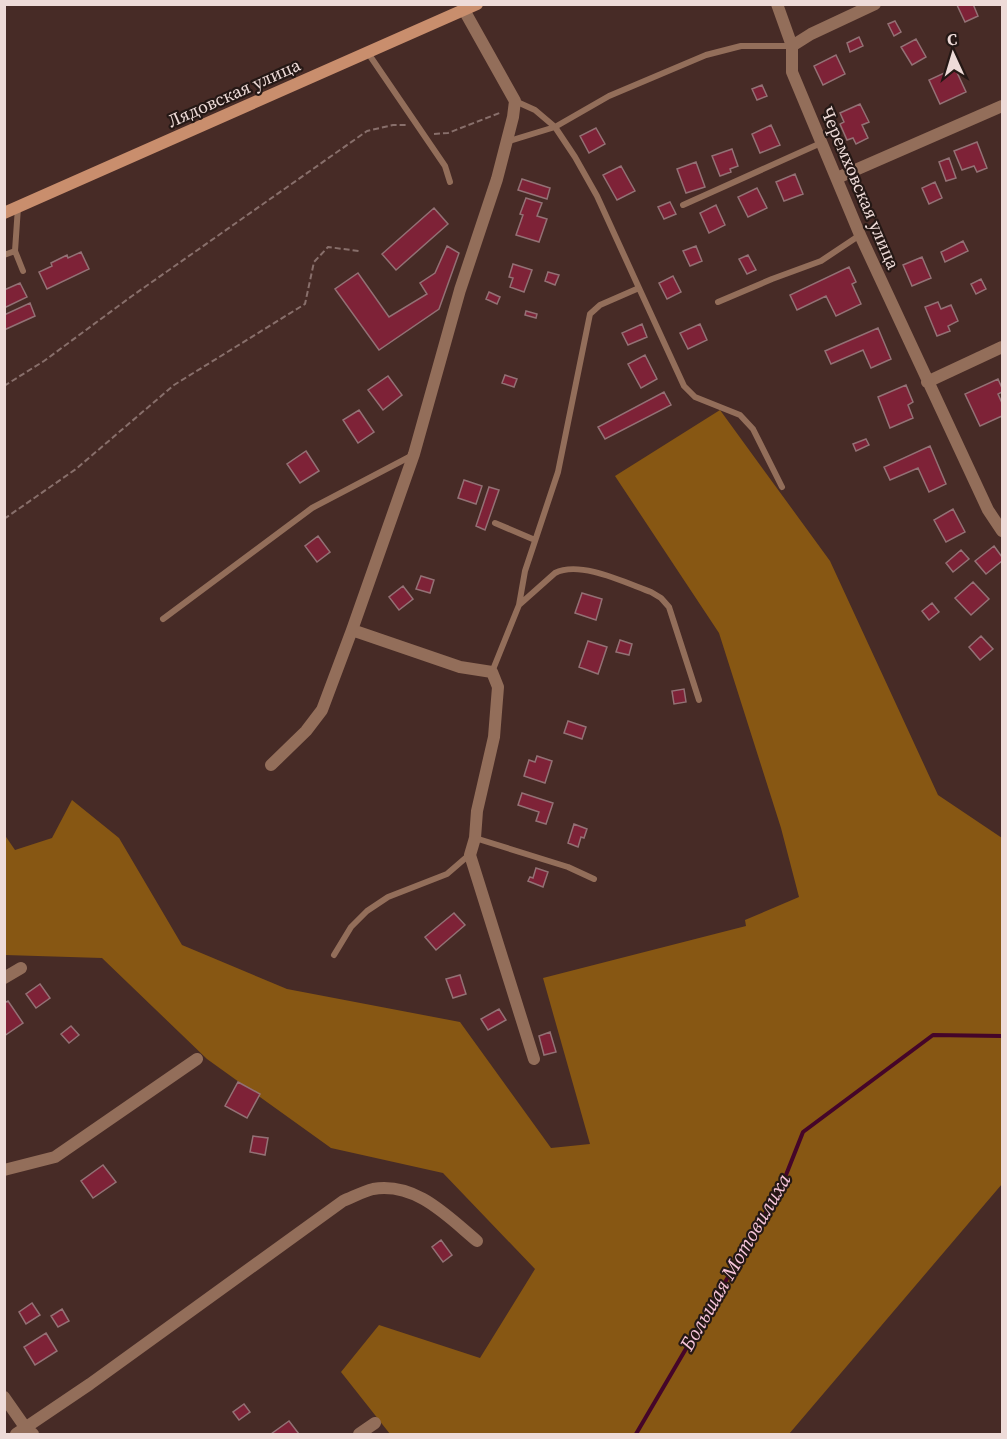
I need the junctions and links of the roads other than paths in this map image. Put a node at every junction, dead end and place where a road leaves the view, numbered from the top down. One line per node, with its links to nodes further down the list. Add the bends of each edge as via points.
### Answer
1 (477, 4): 4 (main road, Лядовская улица)
2 (777, 4): 5 (street, Черемховская улица)
3 (876, 4): 5 (street)
4 (464, 10): 6 (main road, Лядовская улица); 7 (street)
5 (792, 46): 9 (lane, via 741,46 706,55 609,96); 11 (street, Черемховская улица, via 792,72)
6 (368, 53): 13 (lane, via 445,166); 15 (main road, Лядовская улица)
7 (515, 101): 9 (lane, via 535,110); 10 (street)
8 (1002, 106): 12 (street)
9 (555, 127): 10 (lane); 21 (lane, via 597,196)
10 (506, 143): 25 (street)
11 (821, 143): 12 (street, Черемховская улица); 14 (lane)
12 (837, 178): 17 (street, Черемховская улица)
13 (450, 182)
14 (683, 205)
15 (18, 207): 16 (main road, Лядовская улица); 18 (lane)
16 (4, 213)
17 (860, 235): 22 (lane, via 821,261); 24 (street, Черемховская улица)
18 (15, 251): 19 (lane); 20 (lane)
19 (4, 255)
20 (23, 271)
21 (639, 288): 26 (lane, via 684,386 694,397 740,415 753,429); 29 (lane, via 600,305 590,314 558,472)
22 (718, 302)
23 (1002, 347): 24 (street)
24 (927, 382): 28 (street, Черемховская улица, via 988,510)
25 (414, 454): 31 (lane, via 312,508); 32 (street)
26 (782, 487)
27 (495, 523): 29 (lane)
28 (1002, 531)
29 (535, 540): 30 (lane)
30 (519, 604): 33 (lane); 34 (lane, via 555,573 570,567 661,597 669,607)
31 (163, 619)
32 (352, 630): 33 (street, via 460,667); 35 (street, via 322,710)
33 (492, 672): 36 (street, via 498,687 497,710)
34 (699, 700)
35 (271, 765)
36 (475, 838): 37 (street); 38 (lane)
37 (470, 855): 39 (lane, via 447,874 388,897 367,911 351,927); 43 (street)
38 (594, 879)
39 (334, 955)
40 (21, 968): 41 (street)
41 (4, 978)
42 (197, 1059): 44 (street, via 55,1157)
43 (534, 1059)
44 (4, 1170)
45 (477, 1241): 48 (street, via 428,1201 401,1189 372,1189 343,1201)
46 (4, 1397): 48 (street)
47 (375, 1423): 49 (street)
48 (25, 1432)
49 (359, 1434)

